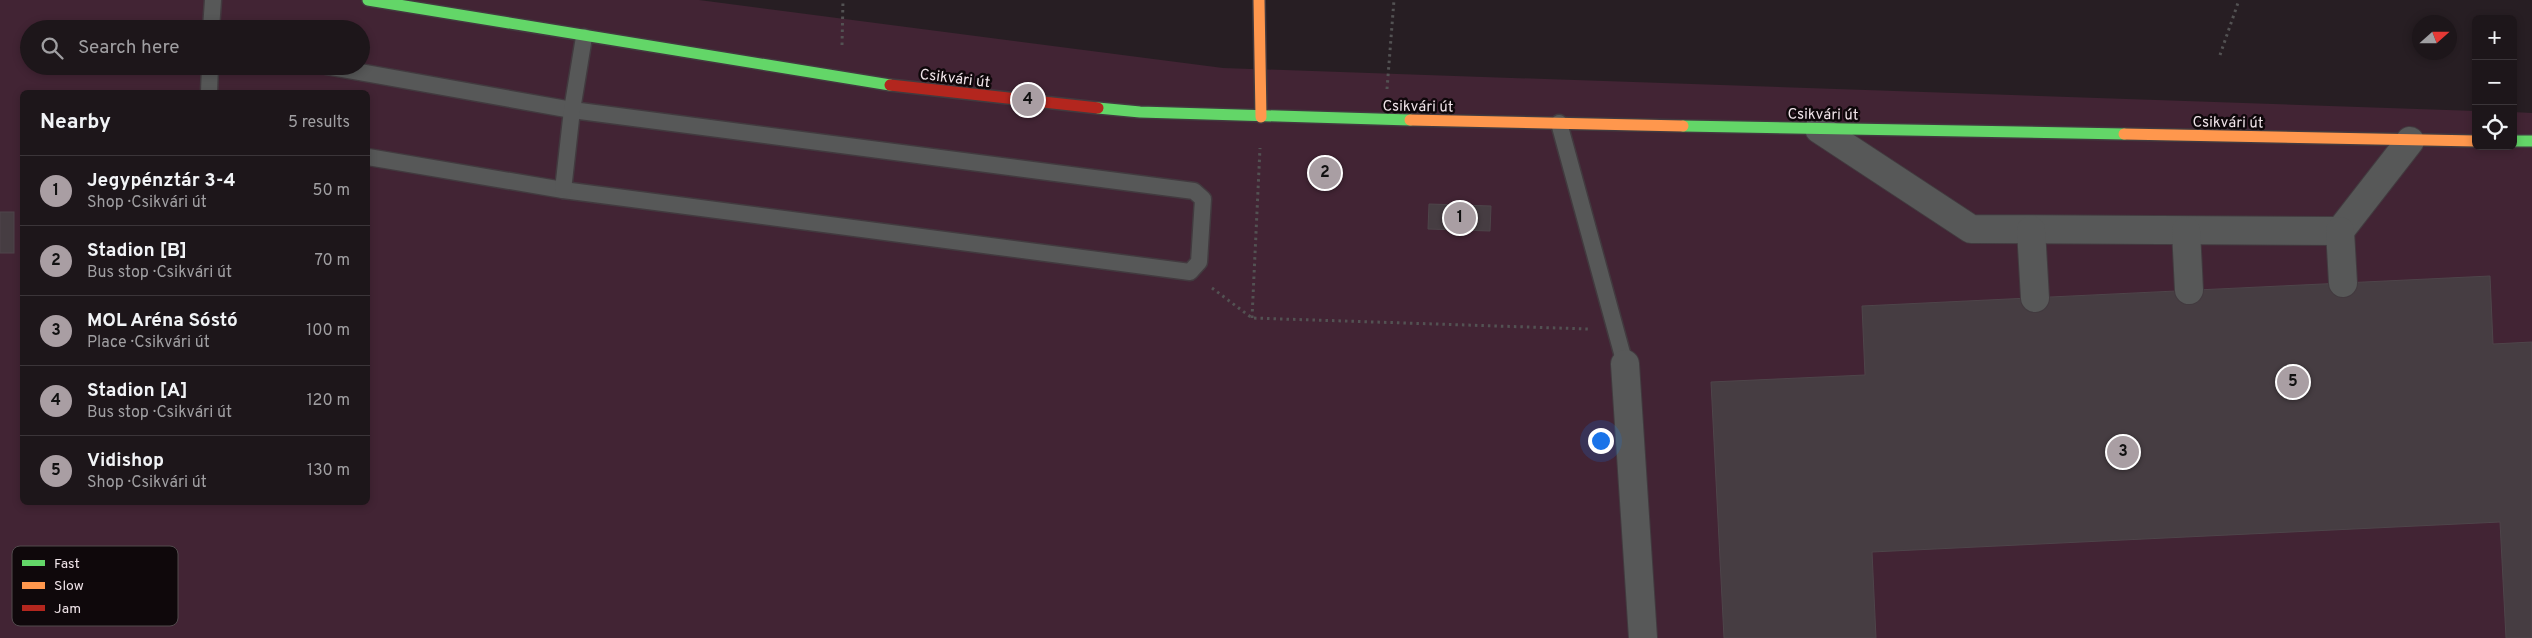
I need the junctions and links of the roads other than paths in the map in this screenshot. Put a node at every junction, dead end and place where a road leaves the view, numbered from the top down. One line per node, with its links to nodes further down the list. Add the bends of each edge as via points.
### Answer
1 (213, 0): 4 (lane)
2 (368, 0): 5 (street, Csikvári út)
3 (1259, 0): 10 (street)
4 (212, 20)
5 (584, 37): 9 (lane); 10 (street, Csikvári út, via 947,93 1140,112)
6 (370, 74): 9 (lane)
7 (210, 75): 8 (lane)
8 (209, 90)
9 (572, 110): 18 (lane); 18 (lane, via 1194,191 1203,199 1199,262 1190,272)
10 (1261, 117): 11 (street, Csikvári út)
11 (1559, 123): 12 (street, Csikvári út); 25 (lane)
12 (1819, 129): 13 (street, Csikvári út); 19 (street, via 1971,229)
13 (2410, 141): 14 (street, Csikvári út); 21 (street)
14 (2472, 141)
15 (2517, 141): 16 (street)
16 (2532, 141)
17 (370, 157): 18 (lane)
18 (563, 190)
19 (2031, 230): 20 (street); 24 (street)
20 (2186, 231): 21 (street); 23 (street)
21 (2340, 231): 22 (street)
22 (2342, 283)
23 (2189, 290)
24 (2035, 298)
25 (1625, 364): 26 (street)
26 (1643, 638)

